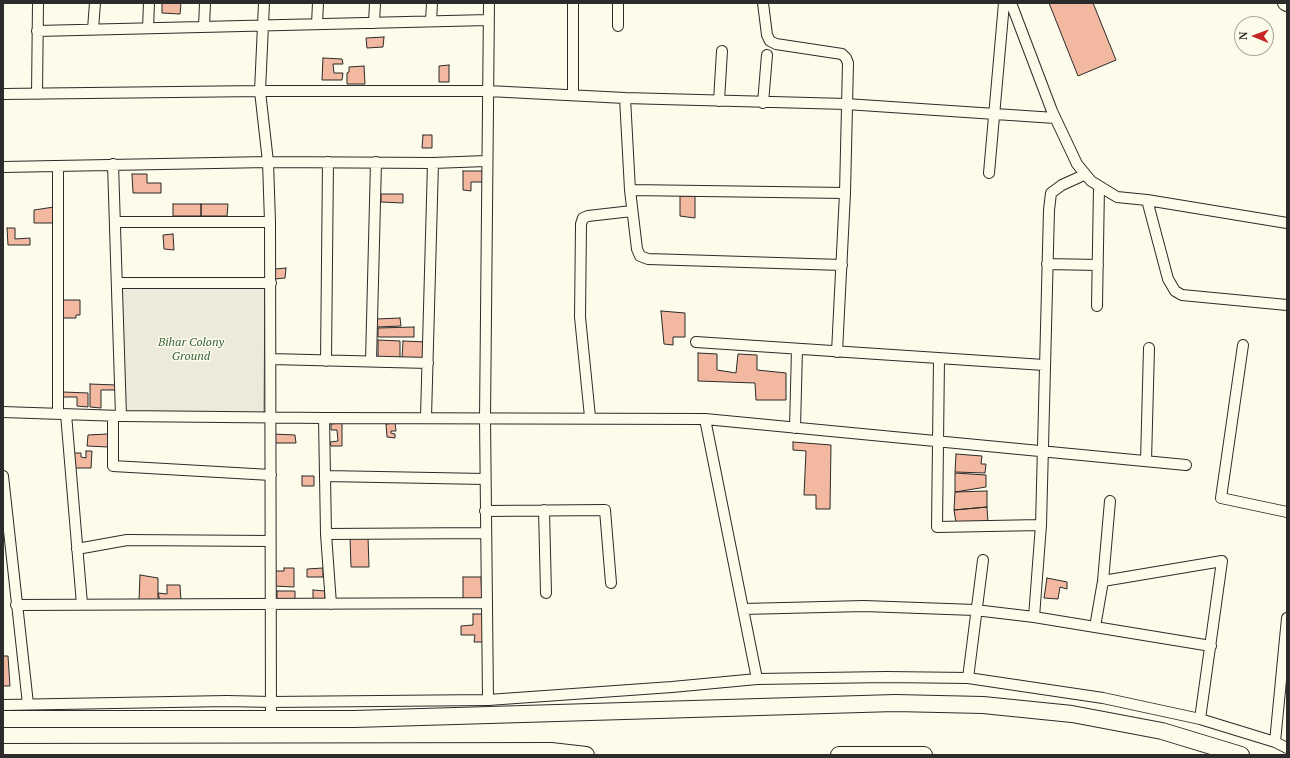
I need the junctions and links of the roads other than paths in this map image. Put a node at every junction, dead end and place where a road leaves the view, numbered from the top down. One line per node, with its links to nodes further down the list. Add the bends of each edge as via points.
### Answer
1 (38, 3): 24 (street)
2 (94, 3): 23 (street)
3 (149, 3): 22 (street)
4 (205, 3): 21 (street)
5 (264, 3): 19 (street)
6 (318, 3): 18 (street)
7 (375, 3): 17 (street)
8 (432, 3): 16 (street)
9 (489, 3): 15 (street)
10 (574, 3): 31 (street)
11 (618, 3): 20 (street)
12 (763, 3): 35 (street, via 770,41 842,54 846,58)
13 (1004, 3): 36 (street)
14 (1011, 3): 37 (street)
15 (488, 20): 16 (street); 28 (street)
16 (431, 21): 17 (street)
17 (374, 23): 18 (street)
18 (317, 24): 19 (street)
19 (263, 25): 21 (street); 27 (street)
20 (618, 26)
21 (204, 27): 22 (street)
22 (148, 28): 23 (street)
23 (93, 29): 24 (street)
24 (37, 30): 30 (street)
25 (722, 51): 33 (street)
26 (767, 55): 34 (street)
27 (260, 91): 28 (street); 30 (street); 38 (street)
28 (488, 91): 31 (street); 41 (street)
29 (3, 94): 30 (street)
30 (37, 94)
31 (573, 95): 32 (street)
32 (625, 98): 33 (street); 49 (street)
33 (718, 101): 34 (street)
34 (763, 103): 35 (street)
35 (846, 104): 36 (street); 50 (street)
36 (994, 114): 37 (street); 46 (street)
37 (1055, 118): 47 (street)
38 (268, 162): 39 (street); 43 (street); 54 (street)
39 (328, 162): 40 (street); 70 (street)
40 (376, 162): 42 (street); 71 (street)
41 (486, 162): 42 (street); 81 (street)
42 (433, 163): 72 (street)
43 (113, 164): 44 (street); 53 (street)
44 (58, 166): 45 (street); 75 (street)
45 (3, 167)
46 (989, 173)
47 (1084, 175): 48 (street); 56 (street, via 1062,185 1052,193 1048,210)
48 (1100, 187): 51 (street, via 1117,197); 58 (street)
49 (630, 190): 50 (street); 52 (street)
50 (844, 193): 57 (street)
51 (1147, 200): 55 (street); 61 (street, via 1168,279 1175,291 1182,295)
52 (632, 211): 57 (street, via 637,248 640,256 648,259); 79 (street, via 588,216 583,218 581,224 580,317)
53 (116, 222): 54 (street); 59 (street)
54 (270, 222): 60 (street)
55 (1287, 223)
56 (1047, 264): 58 (street); 73 (street)
57 (842, 265): 67 (street)
58 (1098, 265): 62 (street)
59 (118, 282): 60 (street); 76 (street)
60 (271, 283): 68 (street)
61 (1287, 305)
62 (1097, 306)
63 (696, 342): 66 (street)
64 (1243, 345): 95 (street, via 1221,498)
65 (1149, 348): 86 (street)
66 (797, 349): 67 (street); 83 (street)
67 (837, 352): 69 (street)
68 (271, 359): 70 (street); 77 (street)
69 (939, 359): 73 (street); 84 (street)
70 (326, 361): 71 (street)
71 (371, 361): 72 (street)
72 (428, 363): 78 (street)
73 (1044, 366): 85 (street)
74 (3, 412): 75 (street)
75 (62, 414): 76 (street); 100 (street)
76 (117, 416): 77 (street); 88 (street, via 113,466)
77 (271, 417): 80 (street); 88 (street)
78 (426, 417): 80 (street); 81 (street)
79 (590, 417): 81 (street); 82 (street)
80 (324, 418): 90 (street)
81 (485, 418): 91 (street)
82 (705, 419): 83 (street); 110 (street)
83 (795, 428): 84 (street)
84 (937, 440): 85 (street); 96 (street, via 937,527)
85 (1042, 450): 86 (street); 96 (street)
86 (1146, 461): 87 (street)
87 (1186, 465)
88 (271, 475): 99 (street)
89 (3, 476): 106 (street)
90 (326, 476): 91 (street); 98 (street)
91 (485, 479): 94 (street)
92 (1110, 500): 102 (street)
93 (544, 510): 94 (street); 103 (street, via 605,510); 104 (street)
94 (486, 511): 97 (street)
95 (1287, 512)
96 (1041, 525): 112 (street)
97 (486, 533): 98 (street); 105 (street)
98 (326, 534): 109 (street)
99 (270, 541): 100 (street, via 127,540); 108 (street)
100 (77, 549): 107 (street)
101 (983, 560): 111 (street)
102 (1103, 580): 114 (street); 115 (street, via 1222,561)
103 (611, 583)
104 (546, 593)
105 (486, 603): 109 (street); 119 (street)
106 (16, 604): 107 (street); 121 (street)
107 (82, 604): 108 (street)
108 (270, 604): 109 (street); 120 (street)
109 (331, 604)
110 (743, 609): 111 (street, via 864,606); 117 (street)
111 (975, 610): 112 (street); 116 (street)
112 (1034, 617): 114 (street)
113 (1287, 618): 118 (street)
114 (1095, 627): 115 (street)
115 (1211, 646): 125 (street)
116 (968, 678): 117 (street); 125 (street, via 1103,698)
117 (756, 679): 119 (street, via 672,688)
118 (1284, 684): 126 (street)
119 (488, 700): 120 (street)
120 (271, 702): 121 (street); 124 (street)
121 (28, 704): 122 (street)
122 (3, 705)
123 (3, 719): 124 (main road)
124 (271, 719): 133 (main road, via 354,719 895,703 983,705 1072,714 1162,731)
125 (1200, 719): 126 (street)
126 (1275, 742): 127 (street)
127 (1287, 748)
128 (3, 752): 129 (main road)
129 (266, 754): 130 (main road, via 551,752)
130 (586, 755)
131 (839, 755): 132 (main road)
132 (924, 755)
133 (1240, 755)

